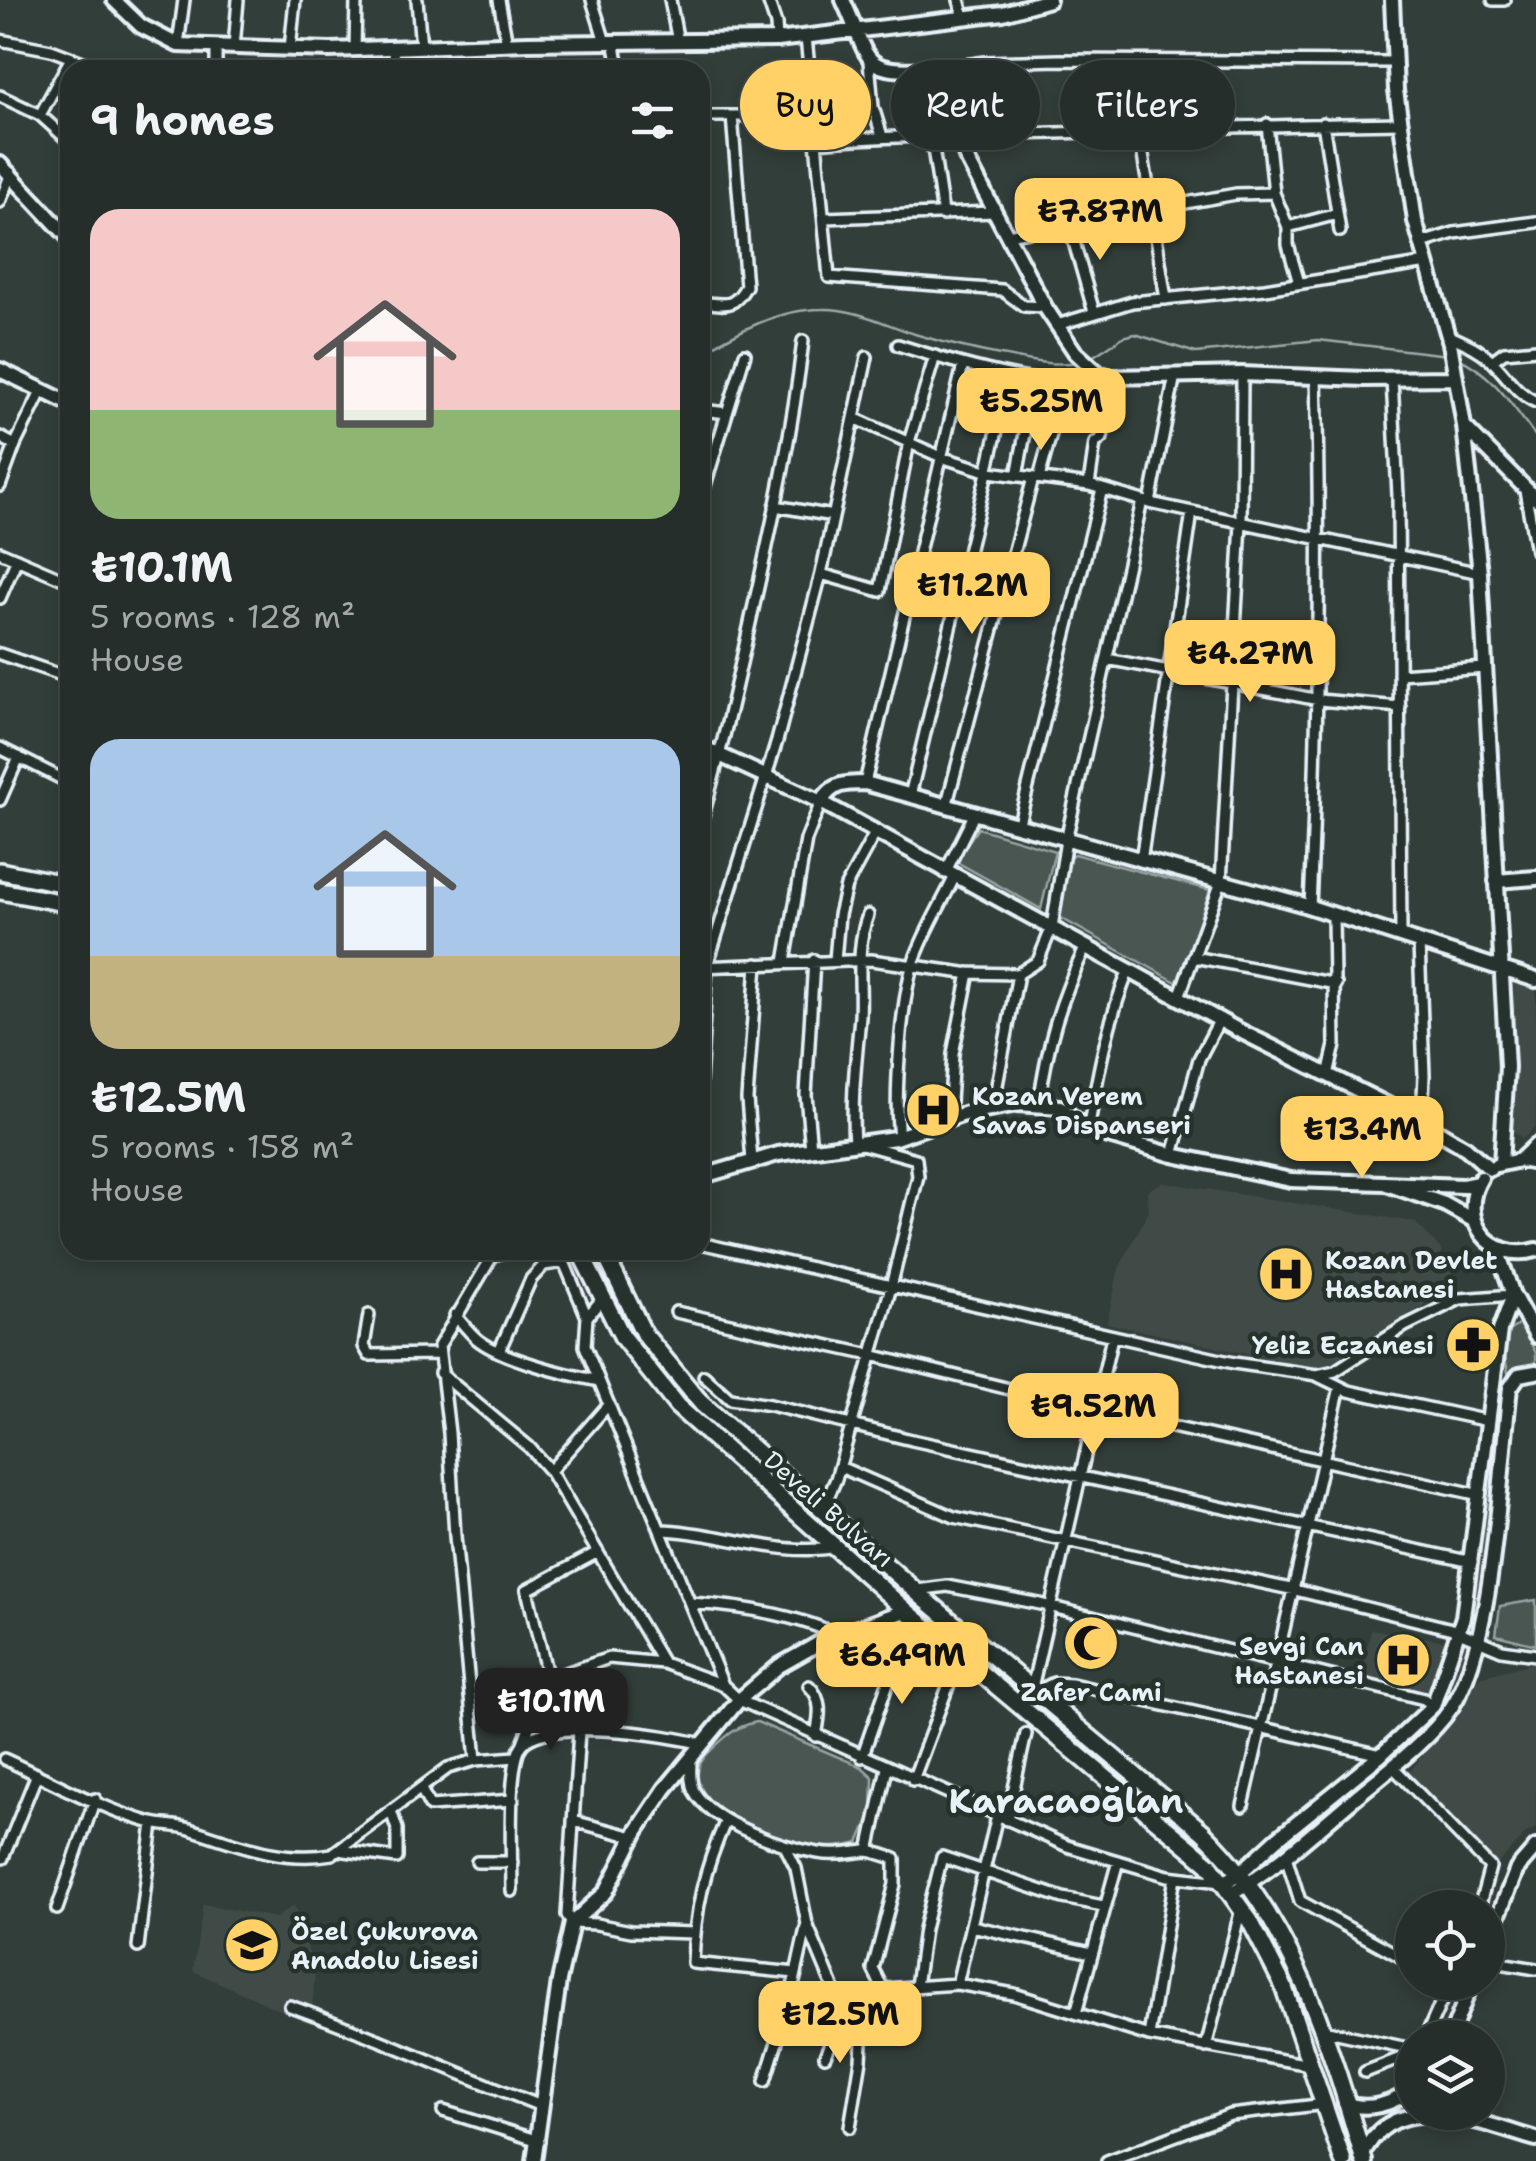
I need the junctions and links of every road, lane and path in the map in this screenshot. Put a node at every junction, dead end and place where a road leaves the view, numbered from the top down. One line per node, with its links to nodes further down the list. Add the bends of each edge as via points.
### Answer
1 (114, 0): 25 (street, via 141,26)
2 (184, 0): 25 (street)
3 (238, 0): 28 (street)
4 (295, 0): 30 (street)
5 (356, 0): 31 (street)
6 (417, 0): 27 (street)
7 (499, 0): 24 (street)
8 (592, 0): 22 (street)
9 (670, 0): 23 (street)
10 (768, 0): 21 (street)
11 (844, 0): 18 (street)
12 (959, 0): 17 (street)
13 (1049, 0): 17 (street)
14 (1392, 0): 40 (street)
15 (1493, 0): 16 (street)
16 (1504, 0)
17 (964, 18): 18 (street)
18 (858, 32): 19 (street); 38 (street)
19 (806, 37): 21 (street); 37 (street)
20 (0, 40): 32 (street)
21 (777, 40): 23 (street)
22 (610, 42): 23 (street); 24 (street); 36 (street)
23 (678, 42)
24 (507, 44): 27 (street)
25 (178, 45): 26 (street)
26 (216, 47): 28 (street); 34 (street)
27 (422, 47): 29 (street)
28 (234, 48): 30 (street)
29 (393, 48): 31 (street); 35 (street)
30 (290, 49): 31 (street)
31 (356, 50)
32 (71, 58): 33 (street)
33 (76, 60)
34 (216, 60)
35 (394, 60)
36 (616, 60)
37 (808, 60)
38 (869, 60)
39 (1040, 61): 40 (street)
40 (1394, 62): 48 (street)
41 (60, 78): 44 (street)
42 (871, 84): 53 (street)
43 (0, 96): 44 (street)
44 (40, 115): 52 (street)
45 (710, 116): 46 (street)
46 (732, 116): 47 (street); 78 (street, via 746,286 730,304)
47 (740, 116)
48 (1401, 123): 50 (street); 74 (street)
49 (1267, 124): 50 (street); 51 (street); 61 (street)
50 (1323, 124): 65 (street)
51 (1235, 126)
52 (60, 133)
53 (882, 136): 54 (street); 55 (street)
54 (891, 136)
55 (871, 137)
56 (817, 150): 67 (street)
57 (933, 150): 66 (street)
58 (965, 150): 64 (street)
59 (1142, 150): 63 (street)
60 (5, 168): 62 (street); 70 (street)
61 (1274, 194): 63 (street); 71 (street)
62 (0, 202)
63 (1150, 210): 69 (street); 77 (street)
64 (995, 212): 66 (street); 73 (street)
65 (1337, 214): 71 (street); 72 (street)
66 (943, 215): 67 (street)
67 (824, 218): 79 (street, via 829,277 992,288 1024,306)
68 (1536, 222): 74 (street)
69 (1069, 225): 73 (street); 80 (street)
70 (60, 227)
71 (1288, 227): 76 (street)
72 (1340, 231)
73 (1007, 236): 79 (street)
74 (1422, 243): 75 (street)
75 (1427, 262): 76 (street); 82 (street)
76 (1299, 283): 77 (street)
77 (1166, 299): 80 (street)
78 (710, 303)
79 (1045, 306): 81 (street)
80 (1094, 312): 81 (street)
81 (1057, 325): 92 (street)
82 (1449, 339): 89 (street); 94 (street)
83 (804, 341): 122 (street)
84 (898, 345): 87 (street)
85 (1536, 350): 89 (street, via 1504,352)
86 (745, 354): 104 (street)
87 (935, 356): 90 (street); 109 (street)
88 (866, 357): 105 (street)
89 (1492, 361): 102 (street, via 1518,394)
90 (963, 365): 95 (street); 111 (street)
91 (0, 370): 100 (street)
92 (1100, 373): 96 (street); 99 (street, via 1088,382); 116 (street, via 1102,438 1095,444)
93 (1242, 374): 96 (street); 97 (street); 125 (street)
94 (1454, 374): 98 (street); 107 (street)
95 (1010, 376): 99 (street); 113 (street)
96 (1175, 376): 121 (street)
97 (1316, 377): 98 (street); 126 (street)
98 (1392, 379): 129 (street)
99 (1064, 383): 115 (street)
100 (42, 390): 101 (street); 110 (street)
101 (60, 399)
102 (1536, 402)
103 (710, 410): 104 (street)
104 (726, 414): 112 (street)
105 (854, 418): 109 (street); 124 (street)
106 (1027, 423): 114 (street)
107 (1464, 426): 118 (street); 132 (street)
108 (0, 437): 110 (street)
109 (909, 442): 111 (street); 131 (street, via 880,591)
110 (15, 445): 117 (street)
111 (941, 457): 113 (street); 150 (street)
112 (710, 468)
113 (989, 472): 114 (street); 152 (street)
114 (1017, 476): 115 (street)
115 (1036, 478): 116 (street); 155 (street)
116 (1089, 485): 119 (street)
117 (0, 486)
118 (1525, 488): 120 (street); 127 (street)
119 (1102, 489): 121 (street); 157 (street)
120 (1536, 499)
121 (1146, 502): 123 (street); 136 (street)
122 (775, 506): 124 (street); 146 (street)
123 (1192, 512): 125 (street); 138 (street)
124 (833, 516): 131 (street)
125 (1241, 523): 126 (street); 141 (street)
126 (1321, 540): 129 (street); 142 (street)
127 (1536, 551)
128 (0, 552): 130 (street)
129 (1398, 558): 132 (street); 139 (street)
130 (17, 559): 133 (street); 134 (street)
131 (820, 574): 149 (street)
132 (1480, 574): 137 (street)
133 (60, 578)
134 (0, 598)
135 (0, 654): 140 (street)
136 (1107, 659): 138 (street); 159 (street)
137 (1484, 668): 139 (street); 164 (street)
138 (1169, 672): 141 (street); 160 (street)
139 (1399, 674): 143 (street)
140 (60, 675)
141 (1232, 682): 142 (street); 165 (street)
142 (1319, 700): 143 (street); 169 (street)
143 (1400, 707): 173 (street)
144 (0, 748): 147 (street)
145 (710, 751): 146 (street)
146 (721, 756): 149 (street); 151 (street)
147 (19, 757): 148 (street); 153 (street)
148 (60, 778)
149 (766, 778): 154 (street); 175 (street)
150 (864, 783): 152 (street); 154 (street, via 831,787)
151 (710, 793)
152 (910, 796): 155 (street)
153 (0, 800)
154 (821, 802): 158 (street); 181 (street, via 806,840)
155 (946, 806): 156 (street)
156 (974, 814): 157 (street); 162 (street)
157 (1018, 827): 159 (street)
158 (875, 834): 162 (street); 179 (street, via 846,886)
159 (1066, 840): 160 (street); 172 (street)
160 (1140, 861): 165 (street)
161 (0, 871): 166 (highway)
162 (949, 875): 172 (street); 183 (street)
163 (1536, 878): 164 (street)
164 (1496, 881): 186 (street)
165 (1221, 882): 169 (street); 177 (street)
166 (60, 883)
167 (0, 891): 168 (highway)
168 (60, 902)
169 (1310, 907): 171 (street)
170 (868, 915): 180 (street)
171 (1333, 915): 173 (street); 190 (street)
172 (1052, 927): 176 (street); 188 (street, via 1038,961)
173 (1401, 937): 174 (street)
174 (1419, 943): 186 (street); 197 (street)
175 (710, 945)
176 (1086, 946): 185 (street); 194 (street, via 1060,999)
177 (1194, 957): 190 (street); 191 (street)
178 (814, 960): 179 (street); 181 (street); 202 (street, via 806,1095)
179 (835, 960): 180 (street)
180 (859, 960): 183 (street); 200 (street)
181 (785, 962): 182 (street)
182 (756, 964): 184 (street); 205 (street, via 747,1099)
183 (913, 964): 187 (street); 199 (street)
184 (710, 966)
185 (1130, 970): 191 (street); 198 (street, via 1112,1010)
186 (1501, 970): 189 (street); 207 (street, via 1506,1067)
187 (968, 974): 188 (street); 196 (street)
188 (1018, 974): 195 (street)
189 (1536, 980)
190 (1336, 984): 193 (street)
191 (1179, 998): 192 (street)
192 (1220, 1019): 193 (street); 203 (street, via 1199,1059)
193 (1328, 1075): 197 (street)
194 (1039, 1104): 195 (street); 198 (street, via 1060,1107)
195 (996, 1106): 196 (street)
196 (949, 1118): 199 (street)
197 (1422, 1122): 207 (street)
198 (1088, 1130): 203 (street)
199 (899, 1137): 200 (street)
200 (857, 1144): 202 (street); 219 (street, via 919,1165)
201 (1536, 1145): 204 (street)
202 (811, 1150): 205 (street)
203 (1173, 1155): 209 (street, via 1291,1180)
204 (1520, 1160): 206 (street); 207 (street)
205 (752, 1162): 208 (street)
206 (1536, 1164)
207 (1495, 1166): 210 (street)
208 (710, 1174)
209 (1384, 1183): 210 (street); 211 (street)
210 (1478, 1183): 211 (street)
211 (1474, 1220): 213 (street)
212 (710, 1245): 219 (street)
213 (1497, 1249): 214 (street); 220 (street)
214 (1536, 1250)
215 (490, 1260): 224 (street)
216 (584, 1260): 221 (highway, Develi Bulvarı)
217 (608, 1260): 246 (highway, Develi Bulvarı, via 636,1322 676,1376)
218 (564, 1262): 225 (street); 228 (street, via 544,1265 531,1279)
219 (892, 1287): 227 (street); 230 (street)
220 (1513, 1295): 226 (street); 233 (street, via 1460,1299); 239 (street, via 1500,1330)
221 (602, 1299): 225 (street); 250 (highway, Develi Bulvarı, via 628,1346 677,1406)
222 (676, 1312): 230 (street)
223 (370, 1315): 229 (street, via 364,1346 370,1354)
224 (455, 1315): 228 (street); 229 (street)
225 (587, 1317): 235 (street, via 586,1346)
226 (1536, 1336)
227 (1112, 1337): 233 (street); 238 (street)
228 (499, 1351): 235 (street)
229 (439, 1354): 232 (street)
230 (872, 1355): 238 (street); 240 (street)
231 (1536, 1372): 260 (street, via 1519,1374 1510,1388)
232 (440, 1373): 243 (street); 283 (street)
233 (1317, 1375): 236 (street)
234 (704, 1376): 240 (street, via 730,1398)
235 (600, 1381): 237 (street)
236 (1340, 1387): 239 (street); 241 (street)
237 (609, 1404): 243 (street); 248 (street)
238 (1095, 1410): 241 (street); 244 (street)
239 (1488, 1421): 245 (street)
240 (852, 1426): 242 (street); 244 (street)
241 (1323, 1460): 245 (street); 247 (street)
242 (840, 1467): 246 (street); 249 (street, via 954,1517)
243 (550, 1471): 251 (street)
244 (1080, 1476): 247 (street); 249 (street)
245 (1480, 1495): 252 (street)
246 (822, 1511): 253 (highway, Develi Bulvarı)
247 (1309, 1526): 252 (street); 254 (street)
248 (661, 1530): 250 (street, via 812,1552); 255 (street)
249 (1065, 1542): 254 (street); 256 (street)
250 (835, 1548): 257 (highway, Develi Bulvarı)
251 (598, 1552): 264 (street); 266 (street, via 527,1590)
252 (1472, 1562): 258 (street)
253 (915, 1590): 256 (street, via 947,1586); 269 (highway, Develi Bulvarı)
254 (1295, 1590): 258 (street); 263 (street)
255 (690, 1603): 259 (street, via 812,1623); 267 (street)
256 (1051, 1607): 263 (street); 269 (street)
257 (906, 1610): 259 (street); 310 (highway, Develi Bulvarı, via 1197,1854)
258 (1458, 1632): 260 (street); 271 (street)
259 (838, 1635): 270 (street, via 779,1666)
260 (1477, 1642): 262 (street); 284 (street, via 1451,1708)
261 (902, 1643): 281 (street)
262 (1536, 1656)
263 (1278, 1662): 271 (street); 272 (street)
264 (663, 1663): 266 (street, via 609,1658); 267 (street)
265 (951, 1678): 287 (street)
266 (548, 1680): 276 (street)
267 (723, 1685): 270 (street)
268 (809, 1686): 275 (street, via 820,1712)
269 (1034, 1690): 272 (street, via 1072,1684); 309 (highway, Develi Bulvarı, via 1203,1832)
270 (739, 1700): 275 (street); 277 (street)
271 (1433, 1706): 278 (street)
272 (1263, 1728): 278 (street); 291 (street)
273 (579, 1731): 276 (street); 277 (street, via 626,1730); 295 (street)
274 (1026, 1734): 293 (street)
275 (816, 1736): 281 (street)
276 (523, 1743): 279 (street)
277 (702, 1744): 280 (street)
278 (1381, 1755): 309 (street)
279 (516, 1757): 283 (street); 290 (street)
280 (691, 1757): 294 (street, via 694,1790); 297 (street)
281 (862, 1757): 285 (street)
282 (4, 1759): 286 (street)
283 (476, 1760): 288 (street, via 448,1768)
284 (1392, 1766): 302 (street); 311 (street, via 1490,1868)
285 (887, 1768): 287 (street); 301 (street)
286 (37, 1774): 289 (street); 303 (street)
287 (914, 1780): 293 (street)
288 (421, 1789): 290 (street, via 430,1806); 292 (street)
289 (94, 1800): 296 (street); 316 (street)
290 (513, 1800): 306 (street)
291 (1243, 1806)
292 (391, 1811): 300 (street); 300 (street, via 396,1858)
293 (1002, 1818): 304 (street); 307 (street)
294 (726, 1820): 298 (street); 320 (street, via 706,1866)
295 (573, 1821): 297 (street); 317 (street, via 567,1915)
296 (153, 1823): 300 (street, via 262,1852 311,1858); 321 (street)
297 (634, 1837): 317 (street, via 606,1892)
298 (785, 1846): 301 (street, via 822,1854); 318 (street)
299 (1536, 1847): 313 (street, via 1517,1869)
300 (338, 1850)
301 (869, 1850): 329 (street, via 895,1860 874,1970)
302 (1286, 1856): 309 (street); 323 (street, via 1300,1901)
303 (3, 1858)
304 (1118, 1861): 308 (street); 314 (street)
305 (477, 1862): 306 (street)
306 (512, 1862): 312 (street)
307 (984, 1870): 314 (street); 319 (street); 328 (street, via 942,1857)
308 (1175, 1877): 310 (street); 335 (street)
309 (1246, 1877): 310 (street); 334 (highway, Develi Bulvarı, via 1288,1945)
310 (1228, 1888): 315 (highway, Develi Bulvarı)
311 (1484, 1890)
312 (512, 1891)
313 (1505, 1899)
314 (1103, 1906): 322 (street)
315 (1241, 1908): 337 (street); 340 (highway, Develi Bulvarı, via 1284,1984)
316 (57, 1909)
317 (572, 1924): 320 (street); 346 (street)
318 (807, 1924): 326 (street); 332 (street)
319 (972, 1926): 322 (street); 327 (street)
320 (694, 1932): 326 (street, via 693,1963)
321 (138, 1948)
322 (1091, 1953): 333 (street)
323 (1395, 1954)
324 (1505, 1964): 325 (street)
325 (1536, 1970)
326 (796, 1973): 342 (street)
327 (957, 1984): 328 (street); 333 (street)
328 (916, 1986): 329 (street)
329 (883, 1989): 331 (street)
330 (290, 2006): 346 (street)
331 (864, 2009): 332 (street); 349 (street)
332 (843, 2010): 338 (street)
333 (1076, 2012): 335 (street)
334 (1320, 2029): 336 (street); 344 (highway, Develi Bulvarı)
335 (1149, 2036): 337 (street)
336 (1395, 2045)
337 (1206, 2047): 340 (street)
338 (825, 2056)
339 (1395, 2060): 341 (street)
340 (1313, 2066): 345 (highway, Develi Bulvarı)
341 (1364, 2072)
342 (766, 2080)
343 (1395, 2097): 344 (street, via 1360,2108)
344 (1345, 2102): 353 (highway, Develi Bulvarı)
345 (1326, 2104): 355 (street, via 1230,2116); 356 (highway, Develi Bulvarı)
346 (541, 2106): 352 (street)
347 (443, 2111): 352 (street)
348 (1395, 2123): 353 (street, via 1376,2131)
349 (850, 2127)
350 (1505, 2129): 351 (street)
351 (1536, 2139)
352 (539, 2141): 354 (street)
353 (1363, 2158)
354 (534, 2161)
355 (1108, 2161)
356 (1343, 2161)

